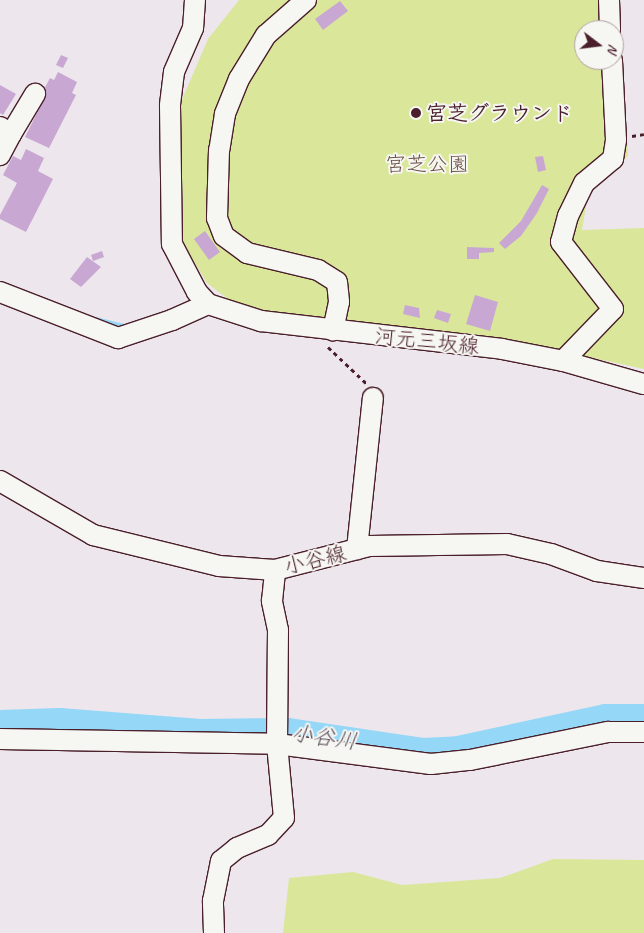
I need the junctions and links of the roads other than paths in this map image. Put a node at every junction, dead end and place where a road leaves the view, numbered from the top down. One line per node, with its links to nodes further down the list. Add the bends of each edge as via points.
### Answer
1 (196, 0): 10 (street, via 193,28 174,72 170,106 172,244 197,292)
2 (306, 0): 11 (street, via 266,35 239,79 225,114 219,150 217,218 224,236 247,253 318,270 337,282 339,302)
3 (608, 0): 4 (street)
4 (609, 20)
5 (612, 70): 12 (street, via 616,140 613,159 584,184 568,216 561,242 613,309)
6 (35, 94): 7 (street)
7 (6, 130): 8 (street)
8 (0, 155)
9 (0, 292): 10 (street, via 118,338)
10 (208, 304): 11 (street, 河元三坂線, via 261,321)
11 (333, 330): 12 (street, 河元三坂線, via 502,349)
12 (563, 361): 13 (street, 河元三坂線)
13 (644, 384)
14 (373, 398): 16 (street)
15 (0, 480): 17 (street, 小谷線, via 94,535 219,566)
16 (357, 549): 17 (street, 小谷線); 18 (street, 小谷線, via 369,546 507,544 551,554 597,571)
17 (275, 570): 21 (street, via 272,601 278,630)
18 (644, 578)
19 (644, 732): 21 (street, via 608,732 470,760 431,764)
20 (0, 739): 21 (street)
21 (277, 744): 22 (street, via 284,818 268,835 237,848 221,861 214,901)
22 (214, 933)

